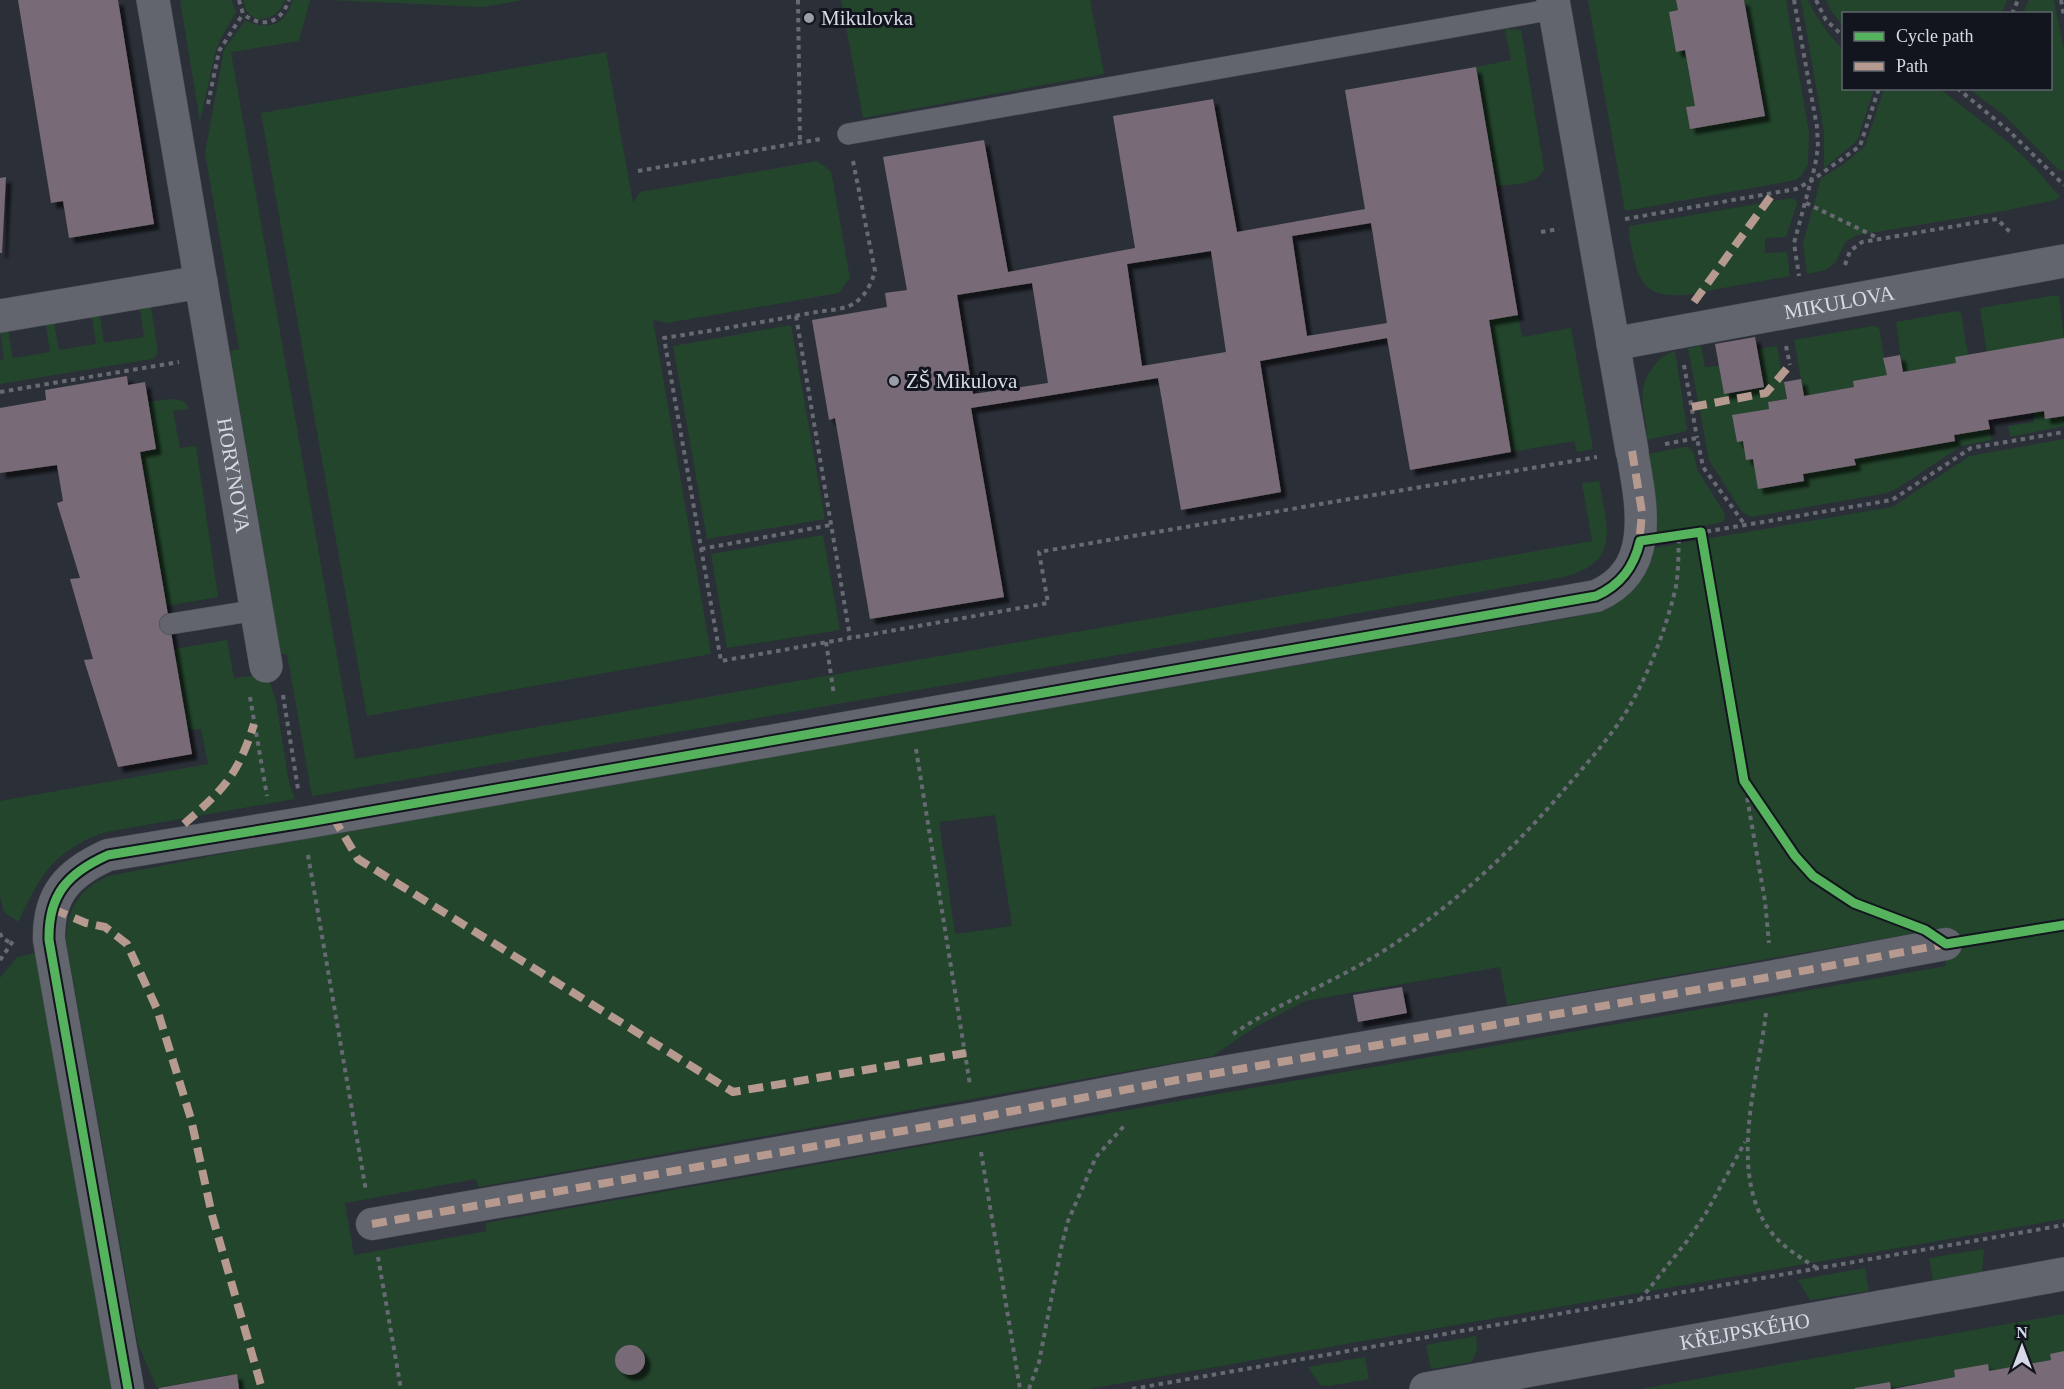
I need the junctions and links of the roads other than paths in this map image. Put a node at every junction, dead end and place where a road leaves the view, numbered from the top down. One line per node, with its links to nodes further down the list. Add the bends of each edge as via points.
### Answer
1 (153, 0): 5 (street, HORYNOVA)
2 (1553, 4): 3 (lane); 7 (street)
3 (848, 134)
4 (2064, 261): 7 (street, MIKULOVA)
5 (201, 282): 6 (street); 9 (street, HORYNOVA)
6 (0, 316)
7 (1613, 344): 8 (street)
8 (1617, 454): 15 (street, via 1642,512 1642,527 1632,564 1617,585 1596,596 108,855 86,865 60,892 49,924 49,940)
9 (257, 610): 10 (lane); 11 (street, HORYNOVA)
10 (170, 624)
11 (266, 666)
12 (1946, 944): 13 (street)
13 (372, 1224)
14 (2064, 1274): 16 (street, KŘEJPSKÉHO)
15 (128, 1389)
16 (1425, 1389)

